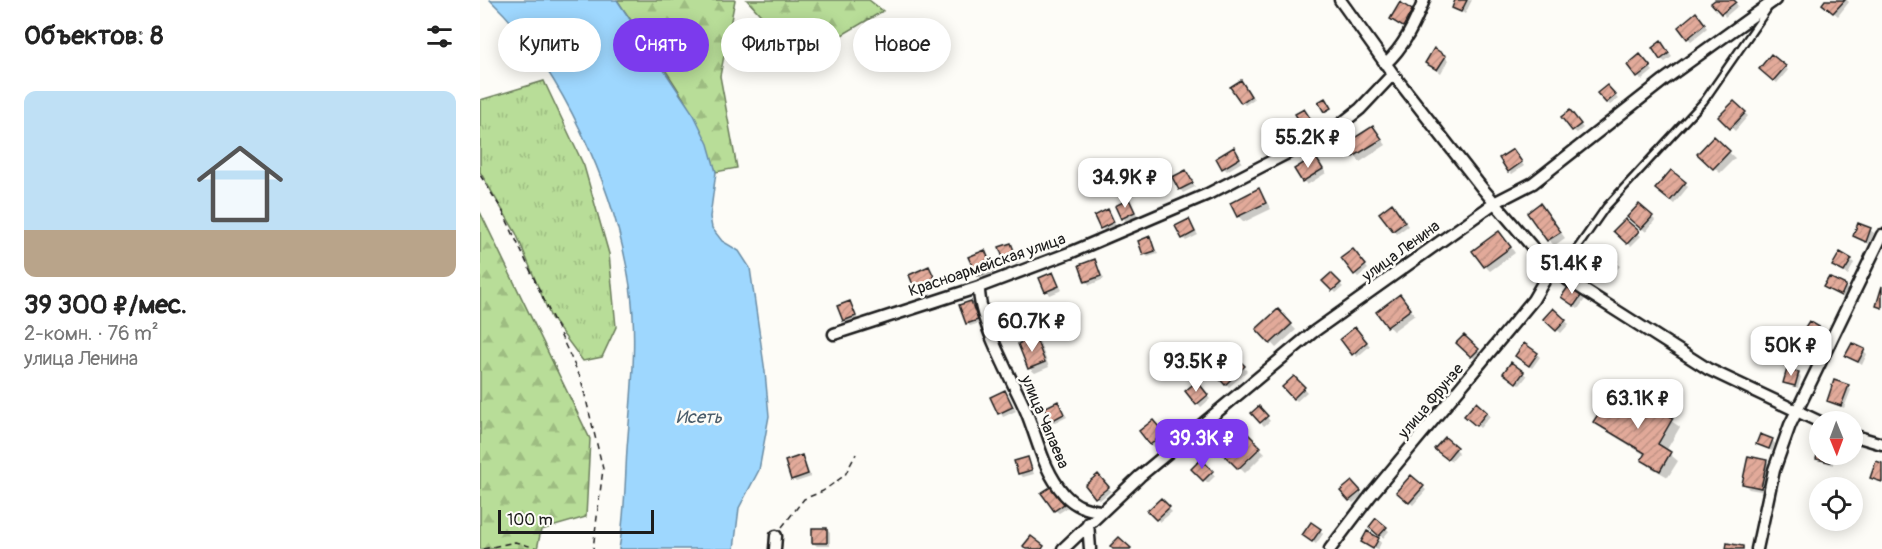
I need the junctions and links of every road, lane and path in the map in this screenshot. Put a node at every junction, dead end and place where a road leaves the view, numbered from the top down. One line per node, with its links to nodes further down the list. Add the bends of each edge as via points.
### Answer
1 (1340, 0): 4 (street)
2 (1424, 0): 4 (street, via 1412,28)
3 (1773, 1): 7 (street, улица Ленина, via 1533,183); 9 (lane, via 1704,101 1606,207)
4 (1385, 64): 5 (street)
5 (1393, 74): 7 (street); 10 (street, Красноармейская улица, via 1348,120 1276,161 1127,231)
6 (480, 175): 22 (path, via 502,210 581,379 603,469)
7 (1496, 202): 9 (street); 17 (street, улица Ленина, via 1312,333)
8 (1882, 235): 12 (street)
9 (1555, 272): 12 (street, via 1708,369); 26 (street, улица Фрунзе)
10 (979, 287): 11 (street, Красноармейская улица); 17 (street, улица Чапаева, via 985,317 1049,475 1074,504)
11 (834, 334)
12 (1796, 412): 13 (street); 27 (street, via 1774,471)
13 (1809, 417)
14 (1863, 438): 15 (street)
15 (1882, 444)
16 (856, 454): 19 (path, via 845,475 804,499)
17 (1100, 511): 18 (street, улица Ленина)
18 (1088, 523): 24 (street, улица Ленина); 25 (street)
19 (776, 536): 23 (street)
20 (483, 549): 21 (path, via 514,542)
21 (540, 549)
22 (593, 549)
23 (776, 549)
24 (1063, 549)
25 (1090, 549)
26 (1330, 549)
27 (1757, 549)

